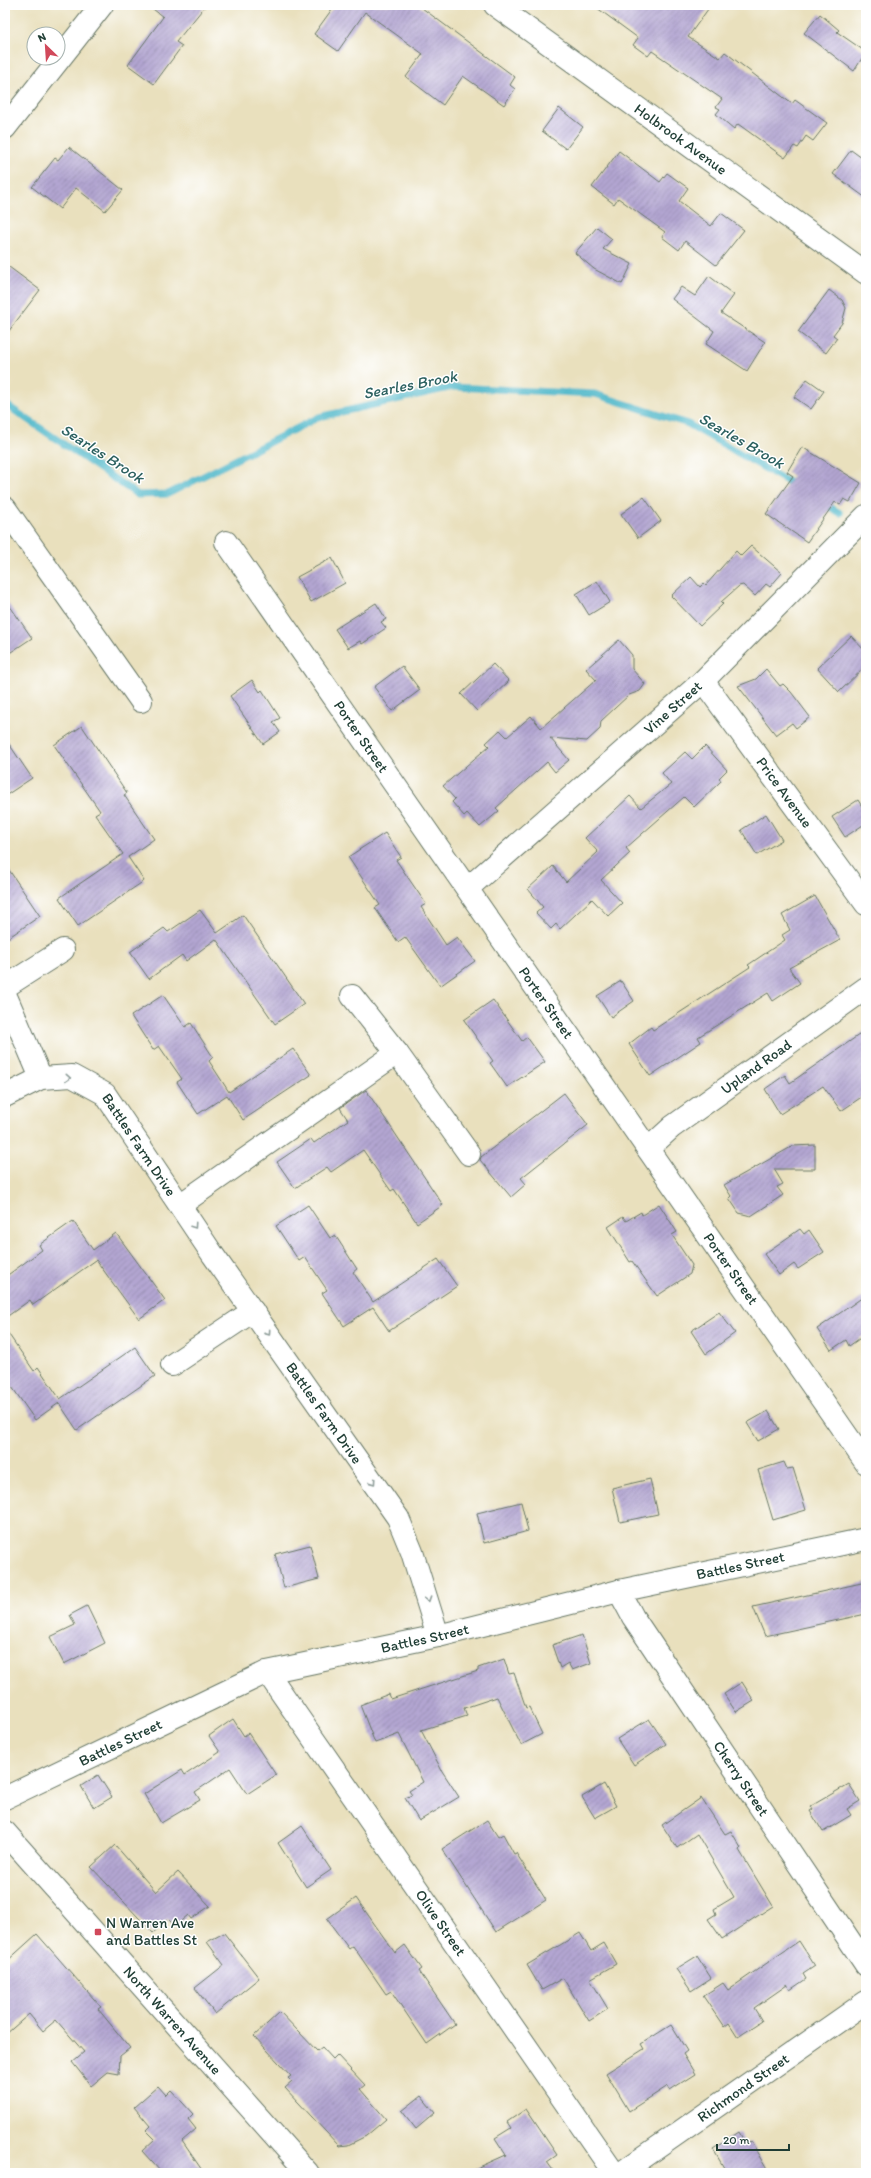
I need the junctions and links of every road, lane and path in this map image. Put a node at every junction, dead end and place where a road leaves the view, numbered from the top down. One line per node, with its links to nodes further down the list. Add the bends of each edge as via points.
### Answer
1 (102, 5): 3 (street)
2 (495, 5): 4 (street, Holbrook Avenue)
3 (5, 128)
4 (866, 274)
5 (5, 508): 9 (street)
6 (866, 516): 8 (street, Vine Street)
7 (226, 542): 10 (street, Porter Street)
8 (703, 680): 10 (street, Vine Street); 11 (street, Price Avenue)
9 (141, 701)
10 (468, 888): 20 (street, Porter Street)
11 (866, 904)
12 (63, 950): 13 (street)
13 (5, 988)
14 (866, 988): 20 (street, Upland Road, via 672,1127)
15 (5, 994): 18 (street)
16 (352, 996): 17 (street)
17 (397, 1054): 21 (street); 22 (street, Battles Farm Drive)
18 (41, 1078): 19 (street, Battles Farm Drive); 22 (street, Battles Farm Drive, one-way to 22, via 72,1076 104,1094)
19 (5, 1096)
20 (648, 1149): 25 (street, Porter Street)
21 (469, 1154)
22 (180, 1205): 23 (street, Battles Farm Drive, one-way to 23)
23 (253, 1311): 24 (street); 28 (street, Battles Farm Drive, one-way to 28, via 398,1518 412,1552)
24 (172, 1365)
25 (866, 1463)
26 (866, 1539): 27 (street, Battles Street)
27 (619, 1591): 28 (street, Battles Street); 32 (street, Cherry Street, via 633,1617)
28 (438, 1636): 29 (street, Battles Street)
29 (267, 1672): 30 (street, Battles Street); 35 (street, Olive Street)
30 (5, 1798)
31 (5, 1832): 34 (street, North Warren Avenue)
32 (866, 1965)
33 (866, 2002): 36 (street, Richmond Street)
34 (308, 2173)
35 (614, 2173)
36 (621, 2173)

